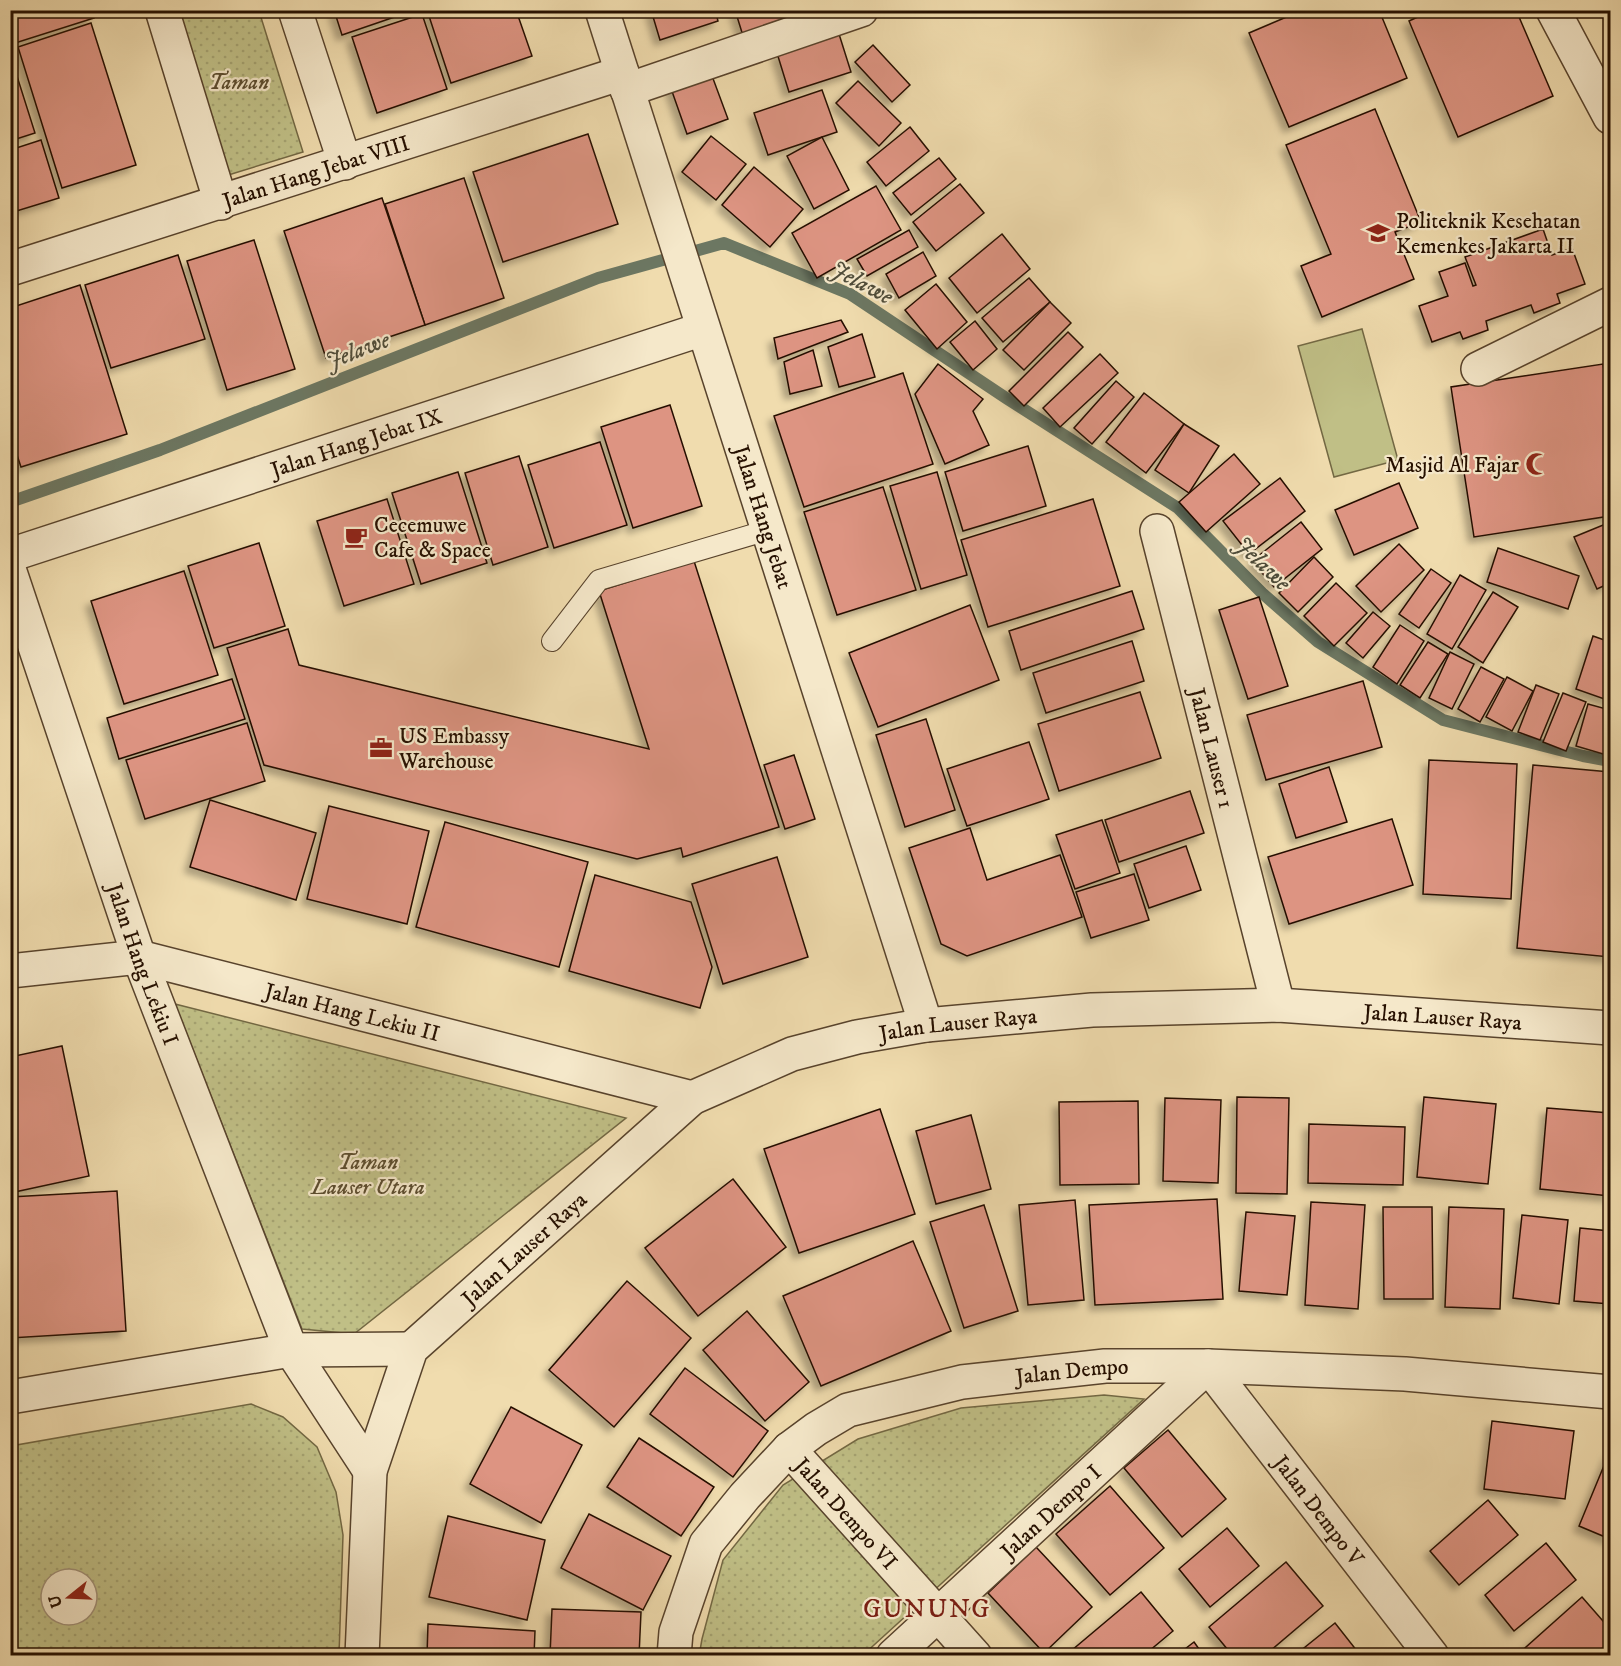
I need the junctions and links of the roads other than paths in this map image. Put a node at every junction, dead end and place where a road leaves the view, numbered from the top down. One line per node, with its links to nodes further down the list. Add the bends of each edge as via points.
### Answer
1 (162, 10): 9 (street)
2 (295, 10): 8 (street)
3 (602, 10): 6 (street, Jalan Hang Jebat)
4 (861, 10): 6 (street, Jalan Hang Jebat VIII)
5 (1553, 10): 7 (street)
6 (624, 82): 8 (street, Jalan Hang Jebat VIII); 12 (street, Jalan Hang Jebat)
7 (1611, 117)
8 (345, 163): 9 (street, Jalan Hang Jebat VIII)
9 (221, 203): 10 (street, Jalan Hang Jebat VIII)
10 (10, 269)
11 (1611, 304): 13 (street)
12 (704, 329): 14 (street, Jalan Hang Jebat); 16 (street, Jalan Hang Jebat IX)
13 (1478, 369)
14 (768, 531): 18 (lane, via 599,579); 22 (street, Jalan Hang Jebat)
15 (1157, 531): 21 (street, Jalan Lauser 1)
16 (10, 555)
17 (10, 572): 19 (street, Jalan Hang Lekiu I)
18 (552, 641)
19 (139, 957): 20 (street, Jalan Hang Lekiu II); 24 (street, Jalan Hang Lekiu II); 26 (street, Jalan Hang Lekiu I)
20 (10, 971)
21 (1278, 1005): 22 (street, Jalan Lauser Raya, via 1092,1010); 23 (street, Jalan Lauser Raya)
22 (926, 1025): 24 (street, Jalan Lauser Raya, via 856,1037 792,1054)
23 (1611, 1028)
24 (692, 1098): 25 (street, Jalan Lauser Raya)
25 (411, 1349): 26 (street); 31 (street)
26 (291, 1350): 29 (street); 31 (street, Jalan Hang Lekiu I)
27 (1208, 1366): 28 (street, Jalan Dempo, via 1405,1374); 30 (street, Jalan Dempo, via 1105,1366 962,1382 848,1410); 32 (street, Jalan Dempo I); 37 (street, Jalan Dempo V)
28 (1611, 1392)
29 (10, 1397)
30 (789, 1449): 32 (street, Jalan Dempo VI); 34 (street, Jalan Dempo, via 706,1544 676,1632)
31 (370, 1471): 33 (street)
32 (938, 1613): 35 (street, Jalan Dempo I); 36 (street, Jalan Dempo VI)
33 (362, 1656)
34 (674, 1656)
35 (893, 1656)
36 (975, 1656)
37 (1432, 1656)

